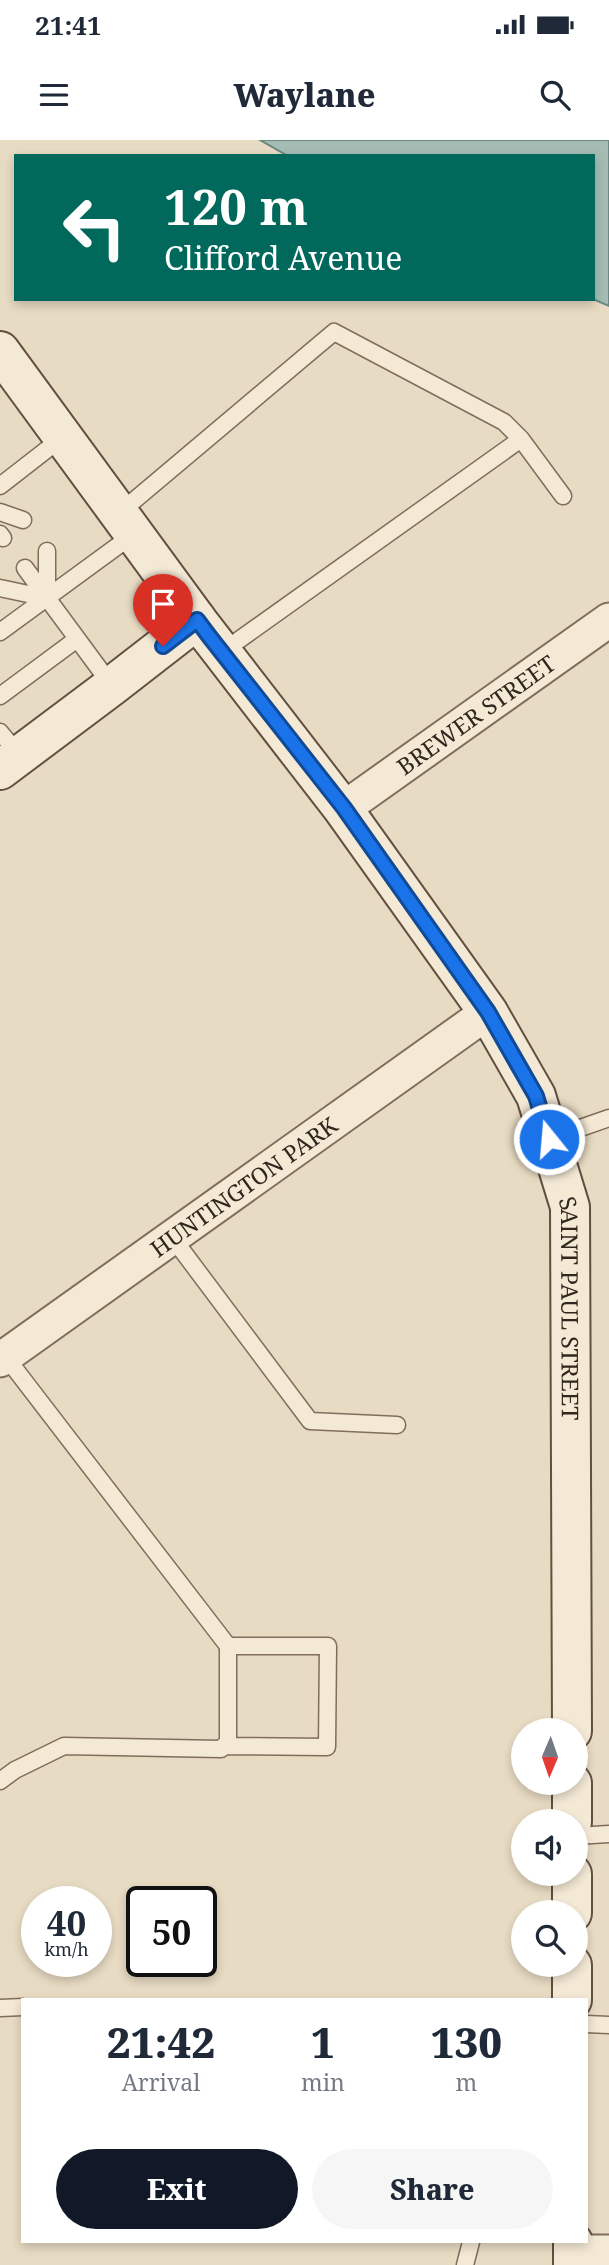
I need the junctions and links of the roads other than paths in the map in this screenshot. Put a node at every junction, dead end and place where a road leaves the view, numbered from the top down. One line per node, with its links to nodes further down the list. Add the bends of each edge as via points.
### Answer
1 (0, 351): 2 (main road, SAINT PAUL STREET)
2 (63, 437): 4 (lane); 8 (main road, SAINT PAUL STREET)
3 (521, 439): 5 (lane); 8 (lane, via 504,422 334,332); 17 (lane)
4 (0, 486)
5 (563, 496)
6 (0, 512): 7 (lane)
7 (23, 520)
8 (126, 524): 12 (lane); 13 (main road, SAINT PAUL STREET)
9 (47, 551): 12 (lane)
10 (25, 568): 12 (lane)
11 (0, 588): 12 (lane)
12 (47, 598): 15 (lane); 16 (lane)
13 (197, 620): 17 (main road, SAINT PAUL STREET); 18 (main road)
14 (609, 620): 21 (street, BREWER STREET)
15 (0, 632)
16 (77, 639): 18 (lane); 19 (lane)
17 (222, 652): 21 (main road, SAINT PAUL STREET)
18 (112, 686): 20 (main road)
19 (0, 696)
20 (6, 753)
21 (344, 808): 22 (main road, SAINT PAUL STREET)
22 (488, 1012): 24 (main road, SAINT PAUL STREET, via 536,1096); 25 (street, HUNTINGTON PARK)
23 (609, 1118): 24 (lane)
24 (549, 1139): 29 (main road, SAINT PAUL STREET, via 570,1207)
25 (172, 1237): 26 (street, HUNTINGTON PARK); 27 (lane, via 310,1421)
26 (2, 1358): 28 (lane)
27 (397, 1426)
28 (228, 1646): 30 (lane); 30 (lane, via 328,1646 327,1747)
29 (572, 1718)
30 (226, 1746): 31 (lane, via 64,1746)
31 (0, 1781)
32 (609, 1834): 33 (lane)
33 (588, 1835)
34 (572, 1977): 35 (main road)
35 (572, 1998)
36 (21, 2007): 37 (lane)
37 (0, 2008)
38 (588, 2024): 39 (lane)
39 (609, 2025)
40 (471, 2243): 41 (lane)
41 (465, 2265)

